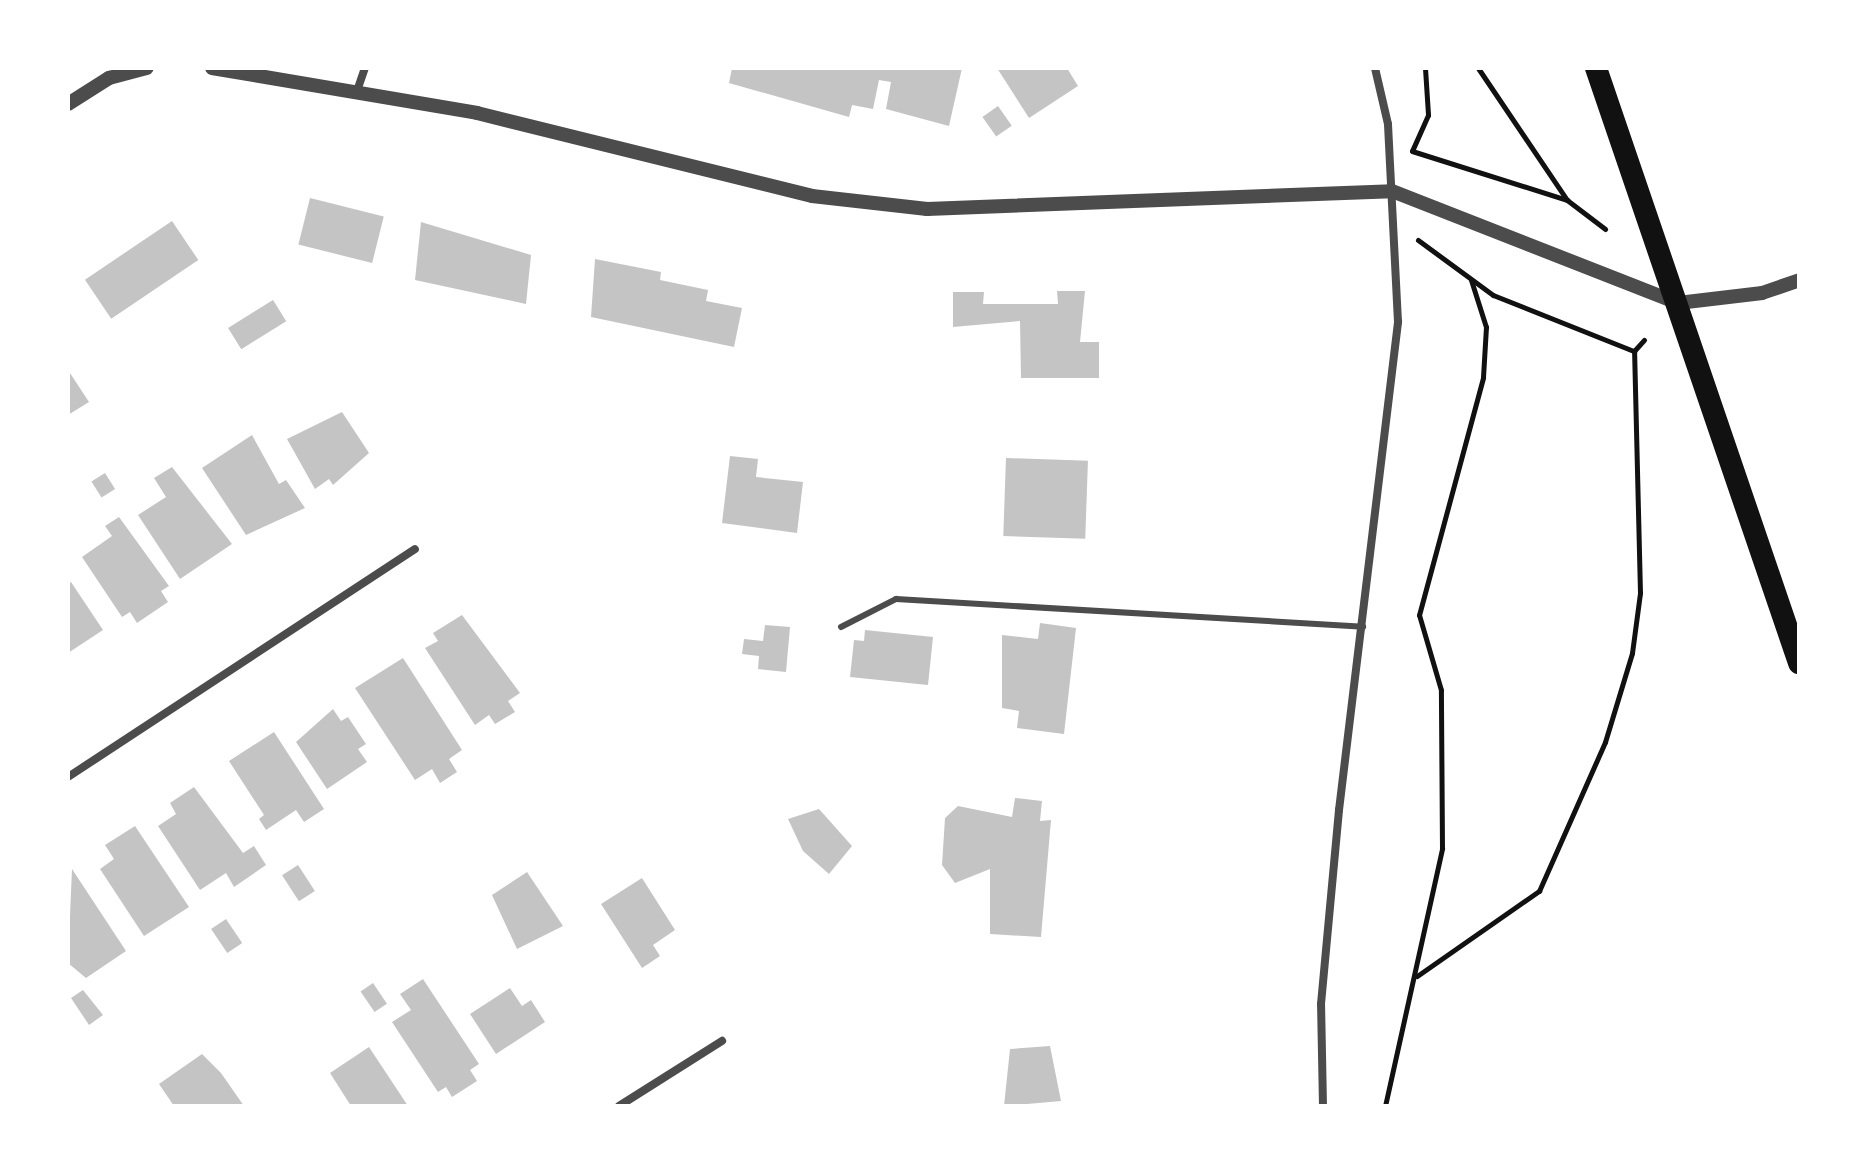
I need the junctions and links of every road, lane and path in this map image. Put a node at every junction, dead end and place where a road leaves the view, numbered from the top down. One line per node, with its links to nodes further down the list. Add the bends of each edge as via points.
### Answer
1 (147, 68): 8 (street)
2 (212, 68): 9 (street)
3 (365, 68): 9 (street)
4 (1375, 68): 11 (street)
5 (1425, 68): 12 (path, via 1428,115 1412,151)
6 (1478, 68): 12 (path)
7 (1596, 68): 17 (highway)
8 (106, 73): 10 (street)
9 (357, 91): 11 (street, via 812,196 927,209)
10 (68, 104)
11 (1392, 191): 17 (street); 22 (street, via 1398,322)
12 (1567, 200): 13 (path)
13 (1605, 229)
14 (1418, 240): 15 (path)
15 (1471, 280): 19 (path, via 1549,323); 25 (path, via 1486,327 1483,377 1419,615 1441,690 1442,848)
16 (1799, 280): 17 (street, via 1762,293)
17 (1678, 303): 23 (highway)
18 (1644, 340): 19 (path)
19 (1634, 351): 25 (path, via 1640,593 1632,653 1605,742 1539,891)
20 (415, 549): 24 (street)
21 (841, 627): 22 (lane, via 896,599)
22 (1363, 627): 28 (street, via 1321,1004)
23 (1799, 663)
24 (68, 777)
25 (1417, 976): 29 (path)
26 (722, 1041): 27 (street)
27 (619, 1106)
28 (1323, 1106)
29 (1385, 1106)

